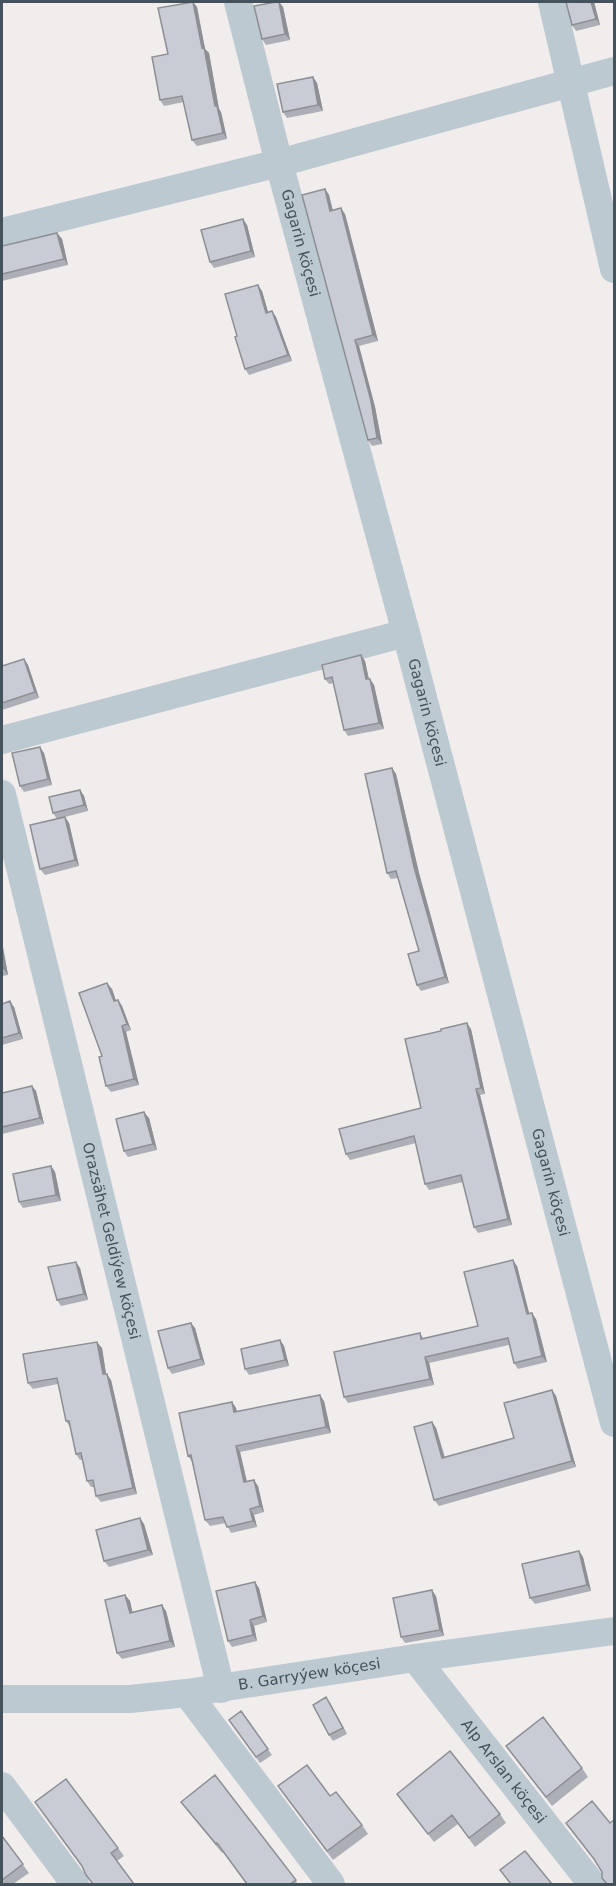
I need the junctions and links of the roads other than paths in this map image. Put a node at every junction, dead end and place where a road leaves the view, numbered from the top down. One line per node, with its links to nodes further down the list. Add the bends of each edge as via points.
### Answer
1 (238, 2): 5 (street, Gagarin köçesi)
2 (552, 2): 4 (street)
3 (615, 71): 4 (street)
4 (571, 82): 5 (street); 7 (street)
5 (279, 163): 6 (street); 8 (street, Gagarin köçesi)
6 (2, 232)
7 (615, 269)
8 (406, 633): 9 (street); 11 (street, Gagarin köçesi)
9 (2, 740)
10 (2, 794): 14 (street, Orazsähet Geldiýew köçesi)
11 (615, 1423)
12 (615, 1631): 13 (street, B. Garryýew köçesi)
13 (415, 1658): 14 (street, B. Garryýew köçesi); 20 (street, Alp Arslan köçesi)
14 (221, 1689): 15 (street, B. Garryýew köçesi)
15 (187, 1693): 16 (street, B. Garryýew köçesi, via 130,1699); 19 (street)
16 (2, 1699)
17 (2, 1786): 18 (street)
18 (75, 1884)
19 (331, 1884)
20 (592, 1884)

